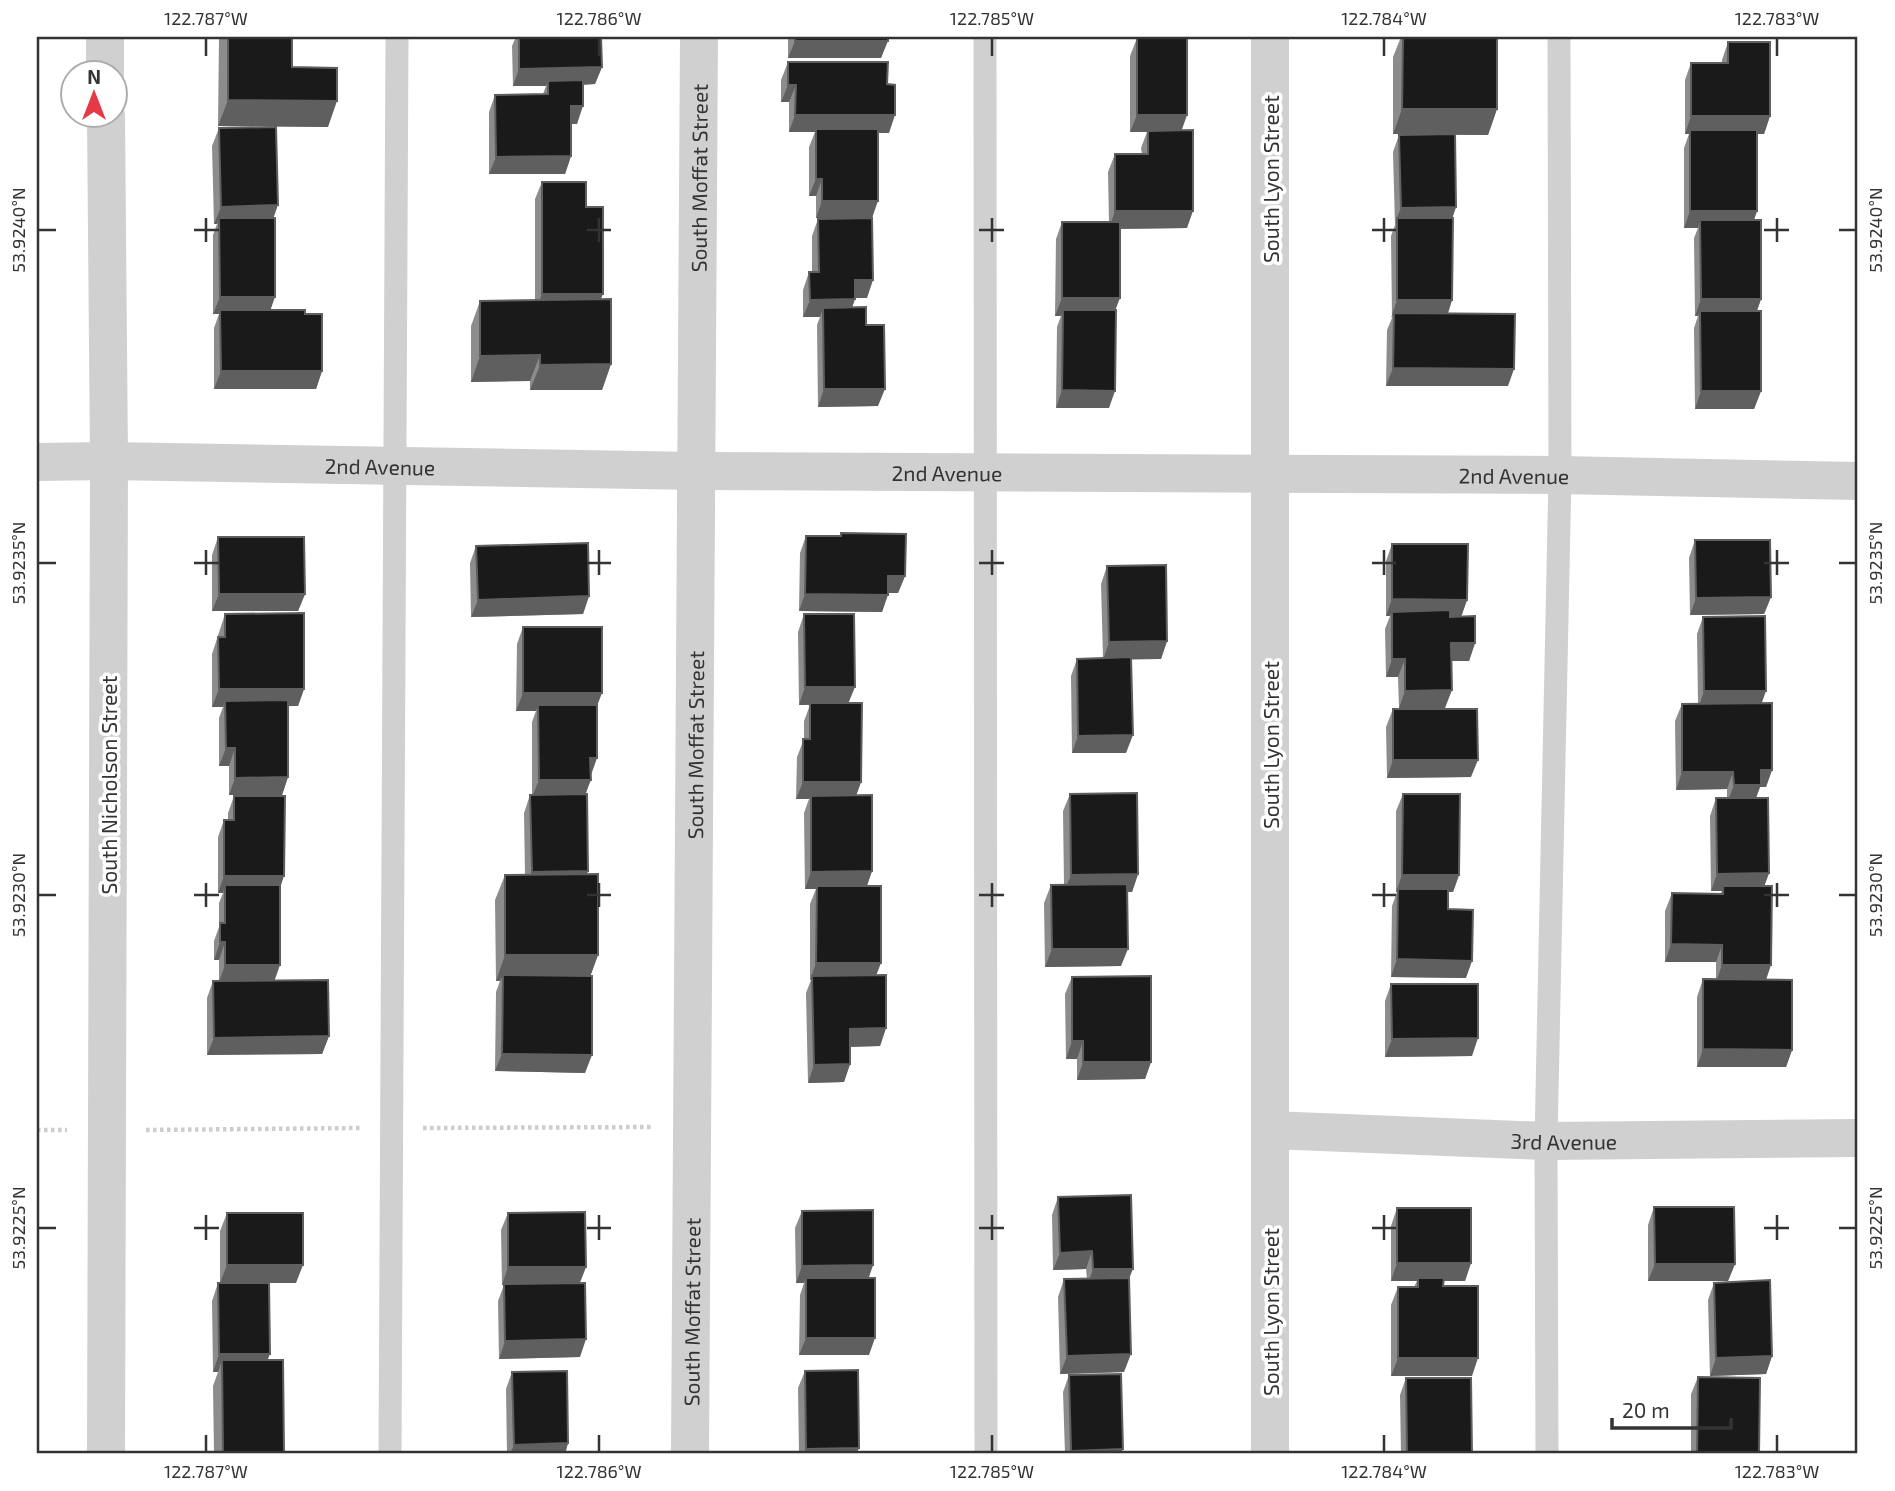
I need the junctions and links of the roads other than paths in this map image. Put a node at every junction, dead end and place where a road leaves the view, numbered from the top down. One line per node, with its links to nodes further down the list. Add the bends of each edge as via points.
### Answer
1 (105, 37): 7 (street)
2 (397, 37): 11 (lane)
3 (699, 37): 12 (street, South Moffat Street)
4 (985, 37): 13 (lane)
5 (1270, 37): 14 (street, South Lyon Street)
6 (1559, 37): 15 (lane)
7 (105, 60)
8 (106, 130): 9 (street, South Nicholson Street)
9 (109, 461): 10 (street, 2nd Avenue); 11 (street, 2nd Avenue); 20 (street, South Nicholson Street)
10 (37, 462)
11 (394, 467): 12 (street, 2nd Avenue); 21 (lane)
12 (697, 471): 13 (street, 2nd Avenue); 22 (street, South Moffat Street)
13 (986, 471): 14 (street, 2nd Avenue); 23 (lane)
14 (1270, 473): 15 (street, 2nd Avenue); 17 (street, South Lyon Street)
15 (1560, 475): 16 (street, 2nd Avenue); 19 (lane)
16 (1858, 481)
17 (1270, 1130): 19 (street, 3rd Avenue); 24 (street, South Lyon Street)
18 (1858, 1138): 19 (street, 3rd Avenue)
19 (1546, 1141): 25 (lane)
20 (106, 1454)
21 (390, 1454)
22 (690, 1454)
23 (986, 1454)
24 (1270, 1454)
25 (1548, 1454)

